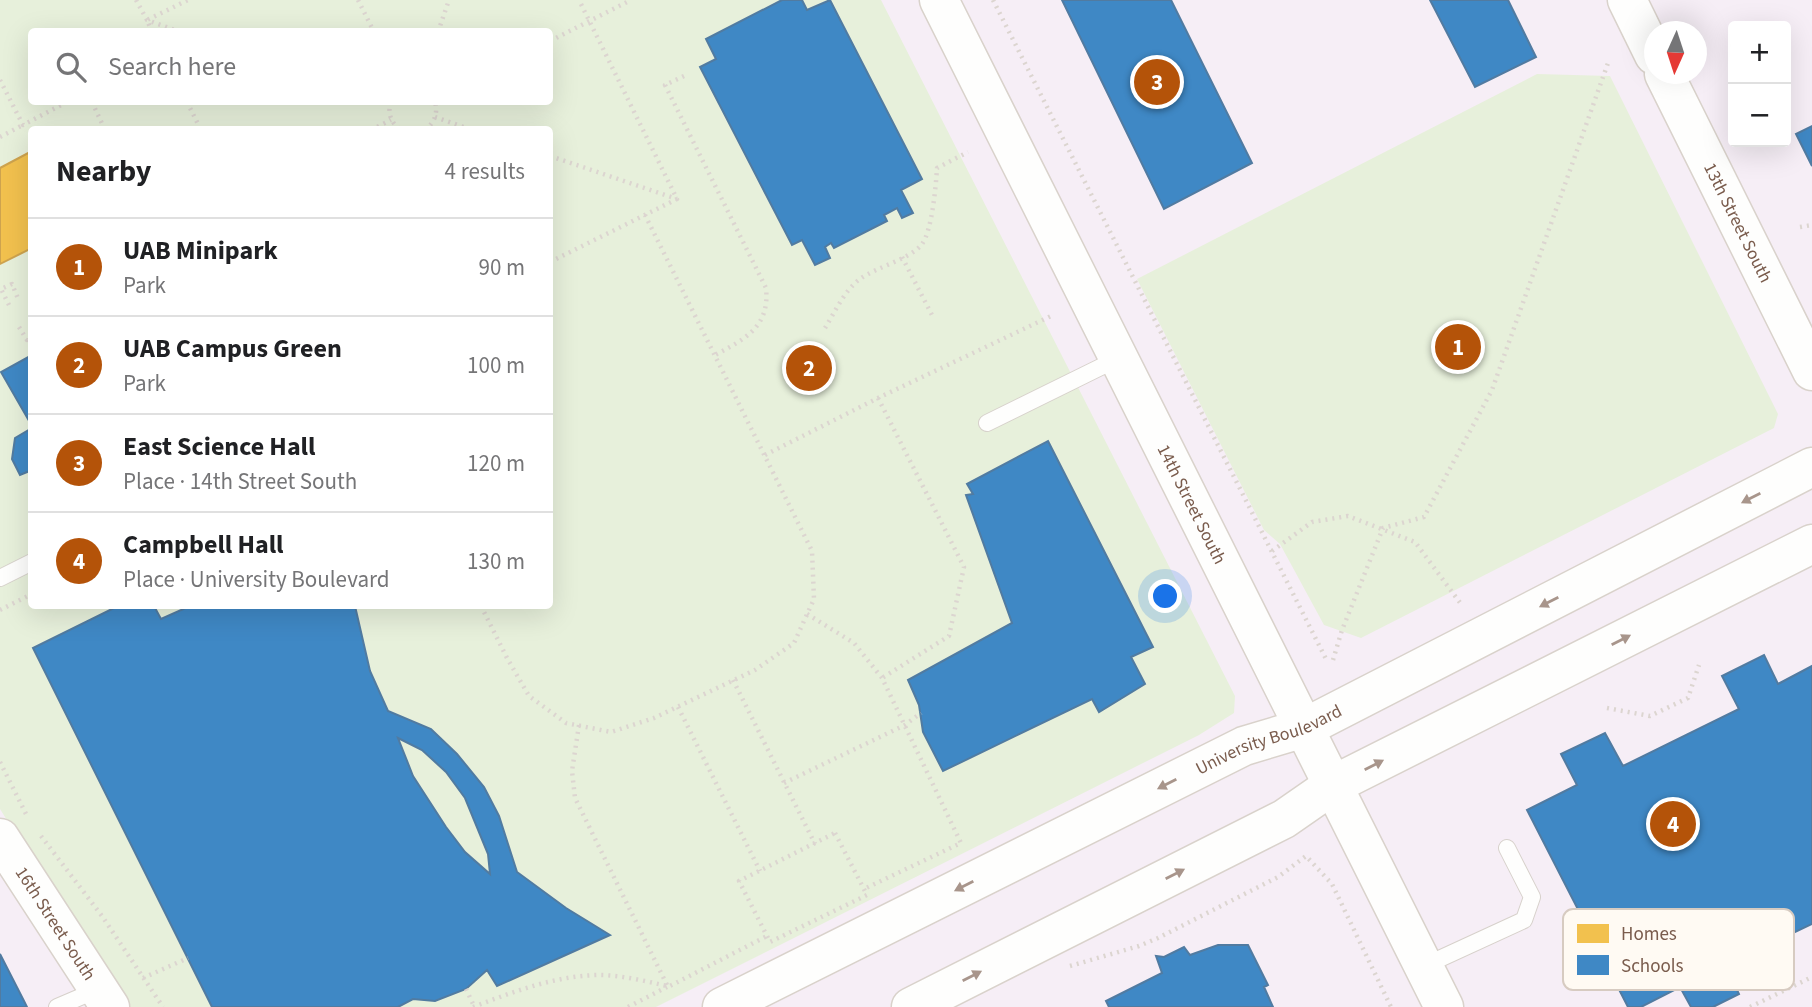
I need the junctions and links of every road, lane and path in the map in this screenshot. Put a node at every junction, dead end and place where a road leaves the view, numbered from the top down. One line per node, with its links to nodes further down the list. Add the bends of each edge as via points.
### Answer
1 (136, 0): 10 (path)
2 (188, 0): 10 (path)
3 (358, 0): 14 (path)
4 (449, 0): 15 (path)
5 (579, 0): 11 (path)
6 (631, 0): 11 (path)
7 (939, 0): 53 (main road, 14th Street South)
8 (993, 0): 61 (path)
9 (1627, 0): 16 (main road)
10 (147, 20): 12 (path); 13 (path)
11 (589, 22): 17 (path); 39 (path)
12 (150, 28)
13 (169, 28)
14 (372, 28)
15 (439, 28)
16 (1644, 35)
17 (553, 40)
18 (1608, 63): 59 (path, via 1492,390 1424,517)
19 (684, 76): 52 (path, via 665,85 766,288 767,302 757,328)
20 (0, 80): 29 (path)
21 (1669, 84): 54 (main road, 13th Street South)
22 (61, 105): 29 (path)
23 (93, 105): 30 (path)
24 (188, 105): 31 (path)
25 (390, 105): 28 (path)
26 (435, 105): 27 (path)
27 (435, 117): 34 (path); 35 (path)
28 (391, 120): 32 (path); 33 (path)
29 (23, 125): 36 (path)
30 (103, 126)
31 (199, 126)
32 (379, 126)
33 (397, 126)
34 (428, 126)
35 (461, 126)
36 (0, 137)
37 (968, 152): 43 (path, via 937,169 935,202 923,243)
38 (553, 157): 39 (path)
39 (677, 198): 40 (path)
40 (645, 215): 44 (path); 52 (path)
41 (1812, 225): 42 (path)
42 (1800, 227)
43 (902, 257): 48 (path); 50 (path, via 860,279)
44 (553, 261)
45 (19, 301): 46 (path, via 12,284 1,289)
46 (9, 304)
47 (1051, 316): 55 (path)
48 (933, 317)
49 (19, 327): 51 (path)
50 (825, 328)
51 (28, 340)
52 (715, 355): 57 (path)
53 (1119, 358): 56 (lane); 79 (main road, 14th Street South)
54 (1812, 371)
55 (878, 398): 57 (path); 72 (path, via 964,567 949,636)
56 (987, 423)
57 (765, 456): 68 (path, via 813,551 814,599)
58 (1812, 467): 79 (main road, University Boulevard, one-way to 79)
59 (1383, 528): 61 (path, via 1348,516 1312,522); 65 (path, via 1415,542); 70 (path)
60 (1812, 544): 82 (main road, one-way to 60)
61 (1272, 551): 69 (path)
62 (28, 564): 63 (lane)
63 (0, 578)
64 (28, 596): 67 (path)
65 (1461, 604)
66 (482, 609): 77 (path, via 529,696 566,723)
67 (0, 610)
68 (807, 614): 72 (path, via 855,643); 73 (path, via 793,643)
69 (1326, 659)
70 (1334, 660)
71 (1699, 665): 75 (path, via 1688,698 1650,716)
72 (882, 678): 78 (path)
73 (733, 680): 74 (path); 81 (path)
74 (678, 706): 77 (path, via 611,732); 86 (path)
75 (1607, 708)
76 (920, 713): 78 (path)
77 (579, 725): 94 (path, via 572,771 575,798)
78 (905, 725): 81 (path); 87 (path, via 961,843)
79 (1304, 727): 82 (main road, 14th Street South); 103 (main road, University Boulevard, one-way to 103, via 1244,746)
80 (0, 762): 93 (path, via 27,817)
81 (784, 783): 84 (path)
82 (1333, 785): 90 (main road, 14th Street South); 104 (main road, one-way to 82, via 1284,819)
83 (0, 838): 98 (main road, 16th Street South)
84 (815, 844): 86 (path); 87 (path, via 835,833)
85 (1507, 848): 90 (lane, via 1532,897 1524,919)
86 (760, 871): 88 (path, via 739,881)
87 (864, 889): 88 (path, via 866,895 818,919 770,942)
88 (767, 936): 94 (path)
89 (188, 958): 93 (path)
90 (1423, 966): 106 (main road, 14th Street South)
91 (1065, 967): 105 (path, via 1158,937 1278,877 1306,856 1332,884)
92 (1812, 977): 95 (path)
93 (143, 978): 100 (path)
94 (668, 986): 101 (path, via 598,975 552,980); 102 (path)
95 (1794, 986)
96 (466, 989): 101 (path)
97 (1786, 990): 107 (path)
98 (105, 998): 99 (lane)
99 (57, 1007)
100 (163, 1007)
101 (473, 1007)
102 (628, 1007)
103 (722, 1007)
104 (911, 1007)
105 (1391, 1007)
106 (1444, 1007)
107 (1751, 1007)

